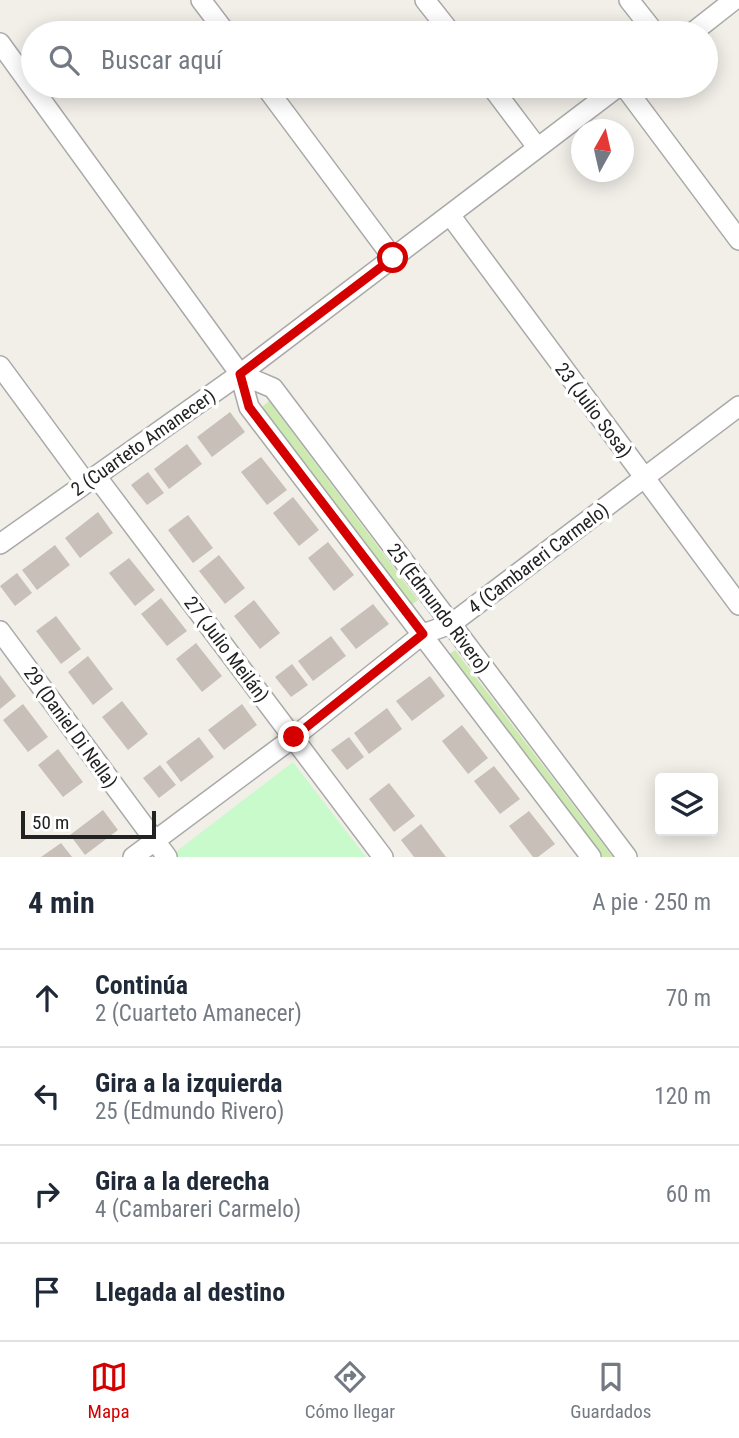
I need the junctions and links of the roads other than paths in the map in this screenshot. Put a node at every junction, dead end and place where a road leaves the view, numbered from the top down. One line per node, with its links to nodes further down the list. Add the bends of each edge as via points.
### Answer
1 (201, 0): 5 (street)
2 (425, 0): 6 (street)
3 (629, 0): 7 (street)
4 (734, 0): 8 (street)
5 (217, 21)
6 (442, 21)
7 (646, 21)
8 (707, 21)
9 (0, 43): 10 (street, 25 (Edmundo Rivero))
10 (21, 72)
11 (40, 98): 21 (street, 25 (Edmundo Rivero))
12 (274, 98): 19 (street)
13 (500, 98): 16 (street)
14 (605, 98): 16 (street, 2 (Cuarteto Amanecer))
15 (631, 98): 18 (street)
16 (537, 147): 17 (street, 2 (Cuarteto Amanecer))
17 (450, 215): 19 (street, 2 (Cuarteto Amanecer)); 23 (street, 23 (Julio Sosa))
18 (739, 240)
19 (393, 258): 21 (street, 2 (Cuarteto Amanecer))
20 (0, 366): 24 (street, 27 (Julio Meilán))
21 (240, 374): 24 (street, 2 (Cuarteto Amanecer)); 27 (street, 25 (Edmundo Rivero), via 273,388); 29 (street, 25 (Edmundo Rivero), via 249,407)
22 (739, 406): 23 (street, 4 (Cambareri Carmelo))
23 (645, 478): 26 (street, 23 (Julio Sosa)); 27 (street, 4 (Cambareri Carmelo))
24 (91, 480): 25 (street, 2 (Cuarteto Amanecer)); 30 (street, 27 (Julio Meilán))
25 (0, 544)
26 (739, 605)
27 (451, 624): 29 (street, 4 (Cambareri Carmelo)); 36 (street, 25 (Edmundo Rivero))
28 (0, 631): 31 (street, 29 (Daniel Di Nella))
29 (423, 634): 30 (street, 4 (Cambareri Carmelo)); 35 (street, 25 (Edmundo Rivero))
30 (294, 737): 31 (street, 4 (Cambareri Carmelo)); 34 (street, 27 (Julio Meilán))
31 (155, 840): 32 (street, 4 (Cambareri Carmelo)); 33 (street, 29 (Daniel Di Nella))
32 (133, 857)
33 (167, 857)
34 (383, 857)
35 (591, 857)
36 (627, 857)

